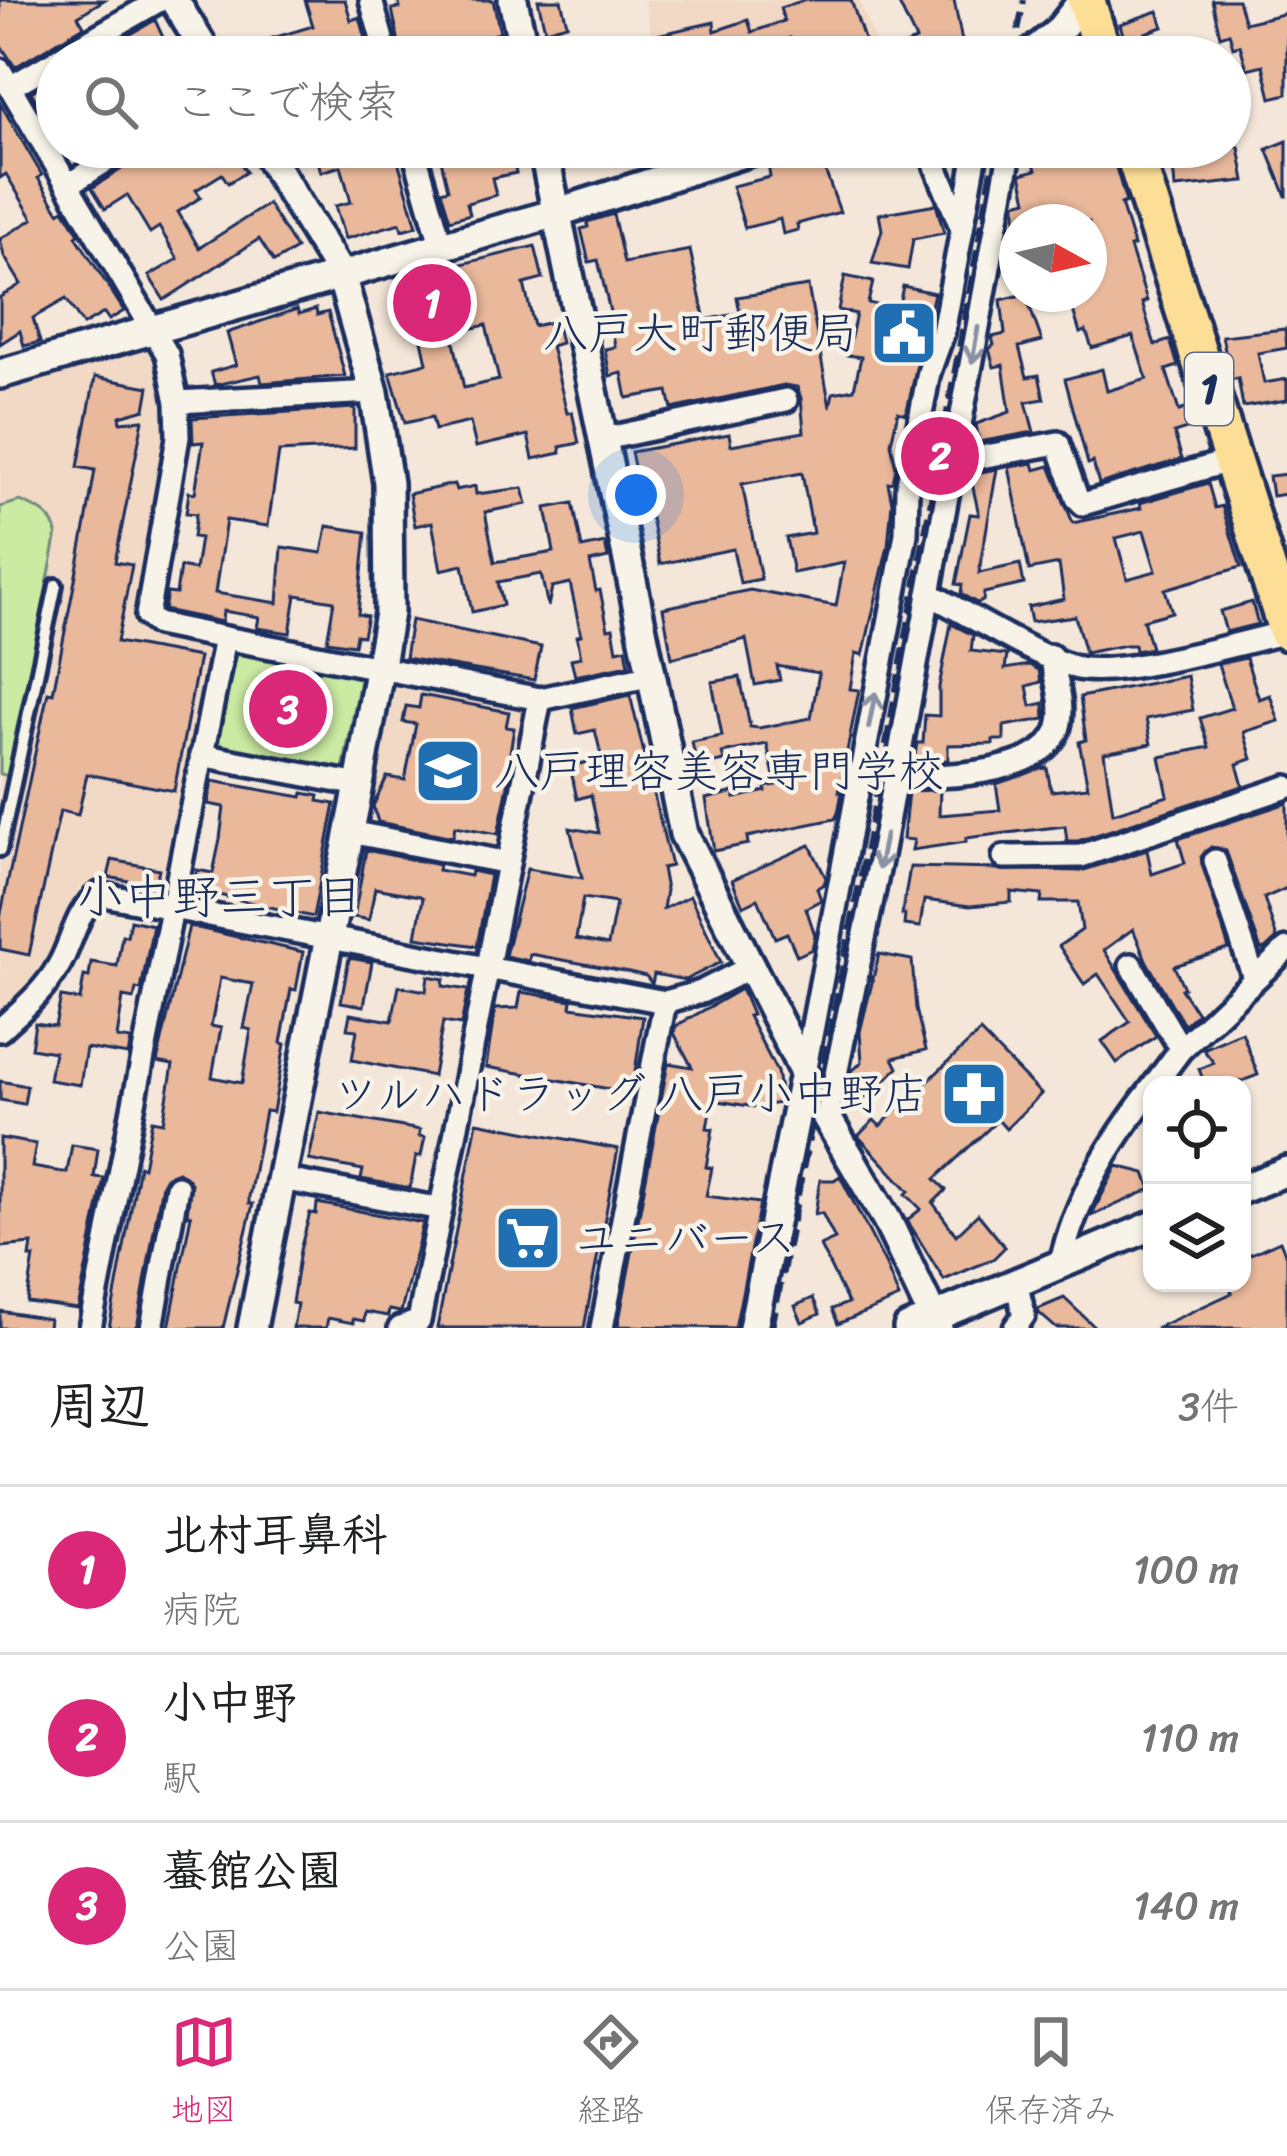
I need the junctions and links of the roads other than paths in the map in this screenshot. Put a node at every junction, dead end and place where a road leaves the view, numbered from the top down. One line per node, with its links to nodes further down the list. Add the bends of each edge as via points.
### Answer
1 (160, 0): 6 (street)
2 (174, 0): 7 (street)
3 (371, 0): 8 (street)
4 (513, 0): 9 (street)
5 (1084, 0): 10 (street); 11 (main road)
6 (97, 36)
7 (195, 36)
8 (381, 36)
9 (521, 36)
10 (1053, 36)
11 (1097, 36)
12 (36, 67): 13 (street)
13 (5, 78): 14 (street)
14 (36, 131)
15 (58, 168): 25 (street)
16 (95, 168): 25 (street)
17 (276, 168): 29 (street)
18 (419, 168): 28 (street)
19 (547, 168): 26 (street)
20 (695, 168): 26 (street)
21 (937, 168): 27 (street)
22 (972, 168): 27 (street)
23 (1007, 168): 37 (street, one-way to 37)
24 (1139, 168): 36 (main road, 1)
25 (68, 185): 30 (street)
26 (556, 212): 28 (street); 35 (street)
27 (962, 229): 65 (street, one-way to 27, via 906,534 928,371)
28 (441, 244): 29 (street)
29 (341, 275): 30 (street); 32 (street)
30 (155, 330): 31 (street); 34 (street)
31 (0, 374)
32 (374, 392): 34 (street); 43 (street, via 388,482)
33 (786, 400): 35 (street)
34 (177, 402): 41 (street, via 170,495 146,616)
35 (604, 439): 44 (street)
36 (1232, 460): 37 (street, via 1083,504 1058,443); 40 (main road, 1)
37 (953, 462): 39 (street)
38 (56, 585): 51 (lane)
39 (929, 594): 42 (street); 47 (street)
40 (1287, 632): 42 (street, via 1106,668)
41 (225, 638): 43 (street); 46 (street)
42 (1051, 656): 47 (street, via 1060,710 1046,746 971,776)
43 (381, 667): 45 (street); 48 (street)
44 (653, 675): 45 (street); 60 (street, via 684,834)
45 (540, 699): 54 (street)
46 (201, 755): 48 (street); 55 (street)
47 (896, 776): 68 (street, one-way to 68)
48 (359, 785): 50 (street)
49 (1287, 788): 52 (street, via 1082,856)
50 (350, 832): 54 (street); 56 (street)
51 (0, 850)
52 (1004, 857)
53 (1215, 861): 61 (street)
54 (508, 863): 59 (street)
55 (173, 906): 56 (street); 63 (street, via 99,894 41,991); 79 (street)
56 (329, 938): 59 (street); 70 (street)
57 (1287, 950): 61 (street)
58 (1131, 965): 64 (street)
59 (488, 968): 62 (street); 73 (street)
60 (749, 968): 62 (street); 65 (street)
61 (1254, 978): 64 (street)
62 (665, 1002): 83 (street)
63 (0, 1030)
64 (1181, 1048): 66 (street)
65 (804, 1073): 68 (street); 84 (street)
66 (1160, 1076)
67 (1143, 1099): 75 (street, via 1090,1185)
68 (827, 1118): 77 (street, via 886,1220)
69 (1287, 1171): 71 (street)
70 (280, 1179): 73 (street); 81 (street)
71 (1251, 1185)
72 (177, 1187): 80 (street)
73 (440, 1208): 82 (street, via 418,1321)
74 (1143, 1230): 75 (street)
75 (1061, 1263): 76 (street)
76 (1016, 1282): 77 (street); 78 (street)
77 (926, 1324)
78 (1026, 1324)
79 (90, 1328)
80 (152, 1328)
81 (252, 1328)
82 (400, 1328)
83 (602, 1328)
84 (754, 1328)

